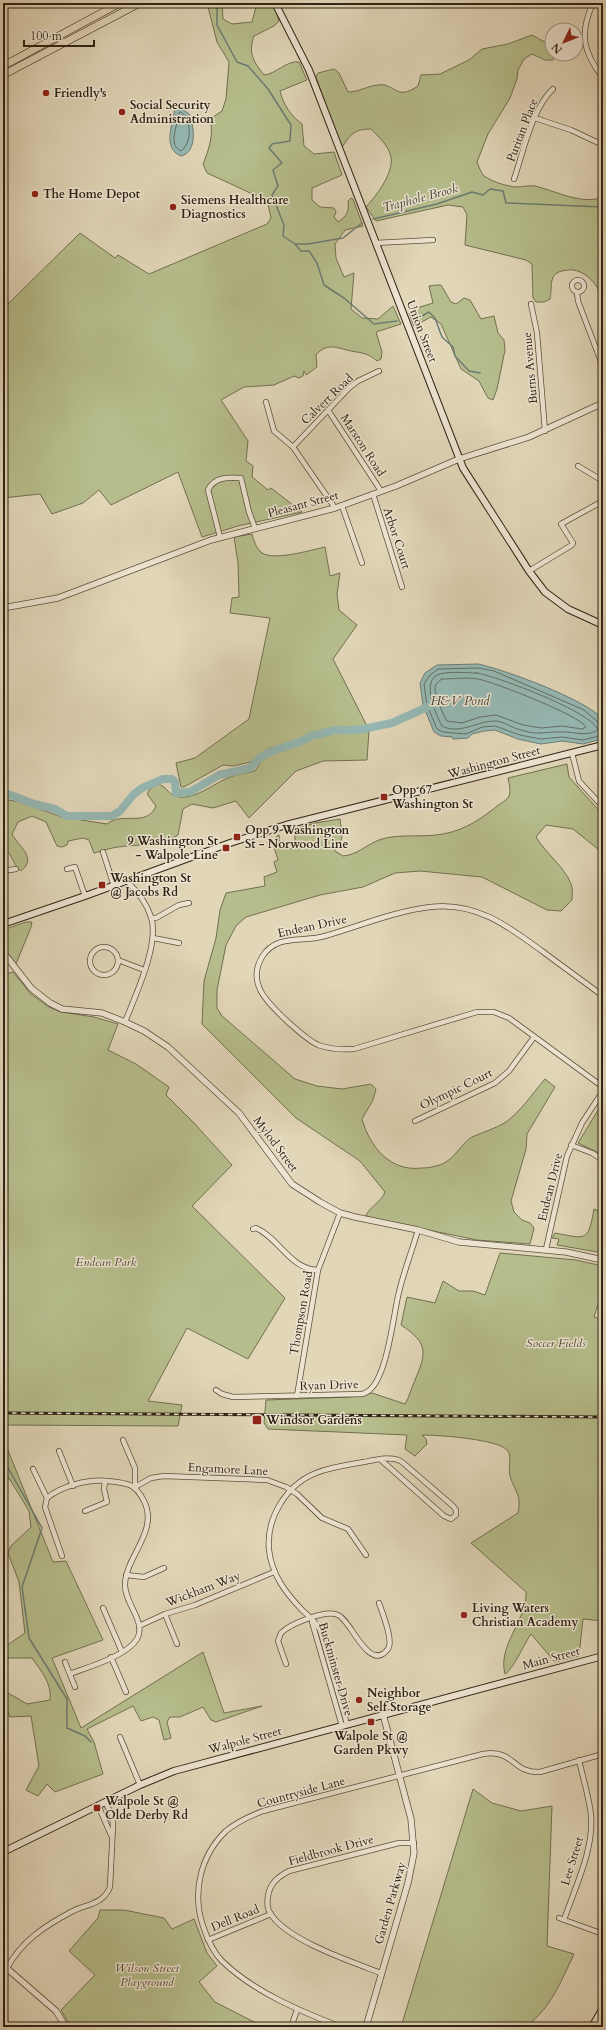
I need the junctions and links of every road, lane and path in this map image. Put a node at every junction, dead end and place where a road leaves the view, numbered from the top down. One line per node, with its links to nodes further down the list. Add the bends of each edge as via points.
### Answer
1 (120, 3): 5 (main road)
2 (140, 3): 6 (main road)
3 (275, 3): 13 (main road, Union Street, via 309,70)
4 (593, 3): 7 (street, via 585,25 585,44 593,66)
5 (3, 66)
6 (3, 75)
7 (603, 78)
8 (552, 89): 9 (street, Puritan Place)
9 (535, 118): 10 (street, via 571,130); 11 (street, Puritan Place)
10 (603, 145)
11 (514, 180)
12 (433, 240): 13 (street)
13 (375, 243): 23 (main road, Union Street)
14 (577, 292): 16 (street, via 578,301)
15 (531, 304): 21 (street, Burns Avenue, via 537,333)
16 (603, 367)
17 (379, 371): 20 (street, Calvert Road, via 358,381)
18 (266, 402): 22 (street, via 274,431)
19 (603, 403): 21 (street, Pleasant Street)
20 (328, 410): 22 (street, Calvert Road); 26 (street, Marston Road)
21 (545, 430): 23 (street, Pleasant Street, via 523,440)
22 (293, 446): 30 (street)
23 (459, 459): 26 (street, Pleasant Street); 34 (main road, Union Street)
24 (578, 466): 25 (street)
25 (603, 481)
26 (381, 491): 27 (street, Pleasant Street)
27 (372, 494): 29 (street, Pleasant Street); 35 (street, Arbor Court)
28 (603, 501): 34 (street, via 561,524 572,545)
29 (342, 506): 30 (street, Pleasant Street); 33 (street)
30 (335, 508): 31 (street, Pleasant Street)
31 (255, 528): 32 (street, Pleasant Street); 32 (street, via 241,478 219,480 211,484 208,490)
32 (220, 537): 36 (street, Pleasant Street, via 70,594)
33 (362, 563)
34 (529, 571): 37 (main road, Union Street, via 545,592 557,602)
35 (402, 587)
36 (3, 608)
37 (603, 625)
38 (603, 745): 39 (main road, Washington Street)
39 (572, 753): 40 (street, via 579,781); 45 (main road, Washington Street, via 286,825)
40 (603, 808)
41 (103, 852): 46 (street)
42 (16, 869): 44 (street)
43 (67, 869): 47 (street, via 75,867)
44 (3, 871)
45 (128, 881): 46 (main road, Washington Street); 49 (street)
46 (114, 886): 47 (main road, Washington Street)
47 (85, 896): 50 (main road, Washington Street)
48 (189, 903): 49 (street)
49 (152, 918): 51 (street)
50 (3, 924)
51 (153, 938): 52 (street); 55 (street)
52 (179, 943)
53 (3, 952): 57 (street, Mylod Street, via 32,988 50,1003 62,1009 102,1013)
54 (118, 960): 54 (street, via 114,951 106,947 97,949 90,961 96,972 105,975 116,968); 55 (street)
55 (144, 970): 57 (street)
56 (603, 996): 58 (street, Endean Drive, via 502,922 483,913 452,906 420,908 322,937 283,941 267,951 258,968 258,983 266,1000 306,1038 329,1048 341,1050 360,1047 485,1011 505,1016)
57 (125, 1022): 64 (street, Mylod Street, via 168,1047 228,1102 292,1184)
58 (534, 1037): 59 (street, Endean Drive); 61 (street, Olympic Court, via 500,1079)
59 (603, 1087)
60 (603, 1091): 62 (street, Endean Drive, via 587,1114)
61 (415, 1121)
62 (571, 1145): 63 (street); 67 (street, Endean Drive, via 561,1174)
63 (603, 1160)
64 (340, 1213): 66 (street, Mylod Street); 69 (street, Thompson Road)
65 (253, 1229): 69 (street, via 267,1234 304,1268)
66 (418, 1230): 67 (street, Mylod Street, via 463,1243); 71 (street, Ryan Drive, via 399,1292 387,1351 374,1387 370,1392 362,1394)
67 (546, 1249): 68 (street, Mylod Street)
68 (603, 1260)
69 (318, 1270): 71 (street, Thompson Road)
70 (216, 1390): 71 (street, Ryan Drive, via 233,1397)
71 (297, 1396)
72 (123, 1440): 78 (street, via 135,1468)
73 (59, 1451): 77 (street)
74 (381, 1460): 74 (street, Buckminster Drive, via 444,1516 450,1519 456,1515 453,1506 400,1460); 79 (street, Buckminster Drive, via 323,1470 305,1478)
75 (33, 1469): 80 (street)
76 (105, 1481): 77 (street); 78 (street); 81 (street, via 107,1502)
77 (74, 1486): 80 (street)
78 (135, 1487): 79 (street, Engamore Lane, via 151,1478 164,1476 266,1480 277,1482); 86 (street, via 147,1509 148,1522)
79 (291, 1490): 82 (street, Engamore Lane, via 322,1518 348,1529); 85 (street, Buckminster Drive, via 279,1506 269,1533 269,1552)
80 (47, 1498): 83 (street, via 45,1507)
81 (85, 1512)
82 (366, 1555)
83 (62, 1556)
84 (164, 1568): 86 (street, via 144,1577)
85 (274, 1572): 89 (street, Wickham Way, via 195,1605); 90 (street, Buckminster Drive, via 289,1596)
86 (126, 1575): 91 (street, via 126,1593)
87 (379, 1603): 90 (street, via 390,1642 388,1649 380,1655 364,1648 340,1615)
88 (103, 1608): 93 (street)
89 (165, 1614): 91 (street, Wickham Way); 92 (street)
90 (311, 1618): 97 (street, via 289,1627 279,1637 279,1646); 103 (street, Buckminster Drive, via 322,1636)
91 (139, 1626): 93 (street, via 136,1640)
92 (177, 1644)
93 (122, 1652): 95 (street)
94 (603, 1656): 99 (main road, Main Street)
95 (111, 1658): 98 (street); 101 (street)
96 (65, 1662): 98 (street)
97 (286, 1664)
98 (70, 1674): 100 (street)
99 (505, 1682): 102 (main road, Walpole Street)
100 (75, 1687)
101 (126, 1692)
102 (383, 1714): 103 (main road, Walpole Street); 107 (street, Garden Parkway)
103 (344, 1725): 108 (main road, Walpole Street, via 193,1765)
104 (120, 1737): 108 (street)
105 (603, 1754): 106 (street, Countryside Lane)
106 (579, 1760): 107 (street, Countryside Lane, via 532,1772 521,1769 506,1756 491,1752); 115 (street, Lee Street, via 591,1816 590,1834 584,1862 561,1919)
107 (399, 1776): 112 (street, Garden Parkway, via 412,1823); 116 (street, Countryside Lane, via 263,1811 244,1819 227,1831 212,1848 200,1877 198,1903)
108 (140, 1784): 109 (main road, Walpole Street)
109 (105, 1802): 110 (main road, Walpole Street); 111 (street, via 112,1816)
110 (98, 1805): 111 (street); 113 (main road, Walpole Street)
111 (112, 1836): 117 (street, via 110,1887 104,1898 70,1912 31,1937)
112 (414, 1843): 114 (street, Fieldbrook Drive, via 398,1843 288,1871 275,1879 270,1886 267,1901); 118 (street, Garden Parkway, via 411,1873)
113 (3, 1852)
114 (271, 1914): 116 (street, Dell Road); 118 (street, via 307,1942)
115 (603, 1934)
116 (208, 1940): 120 (street, Countryside Lane, via 221,1960 246,1979)
117 (5, 1967): 121 (street, via 56,2011)
118 (381, 1973): 124 (street, Garden Parkway)
119 (603, 2008): 125 (main road)
120 (297, 2010): 122 (street); 123 (street, Countryside Lane)
121 (66, 2027)
122 (291, 2027)
123 (341, 2027)
124 (366, 2027)
125 (592, 2027)

